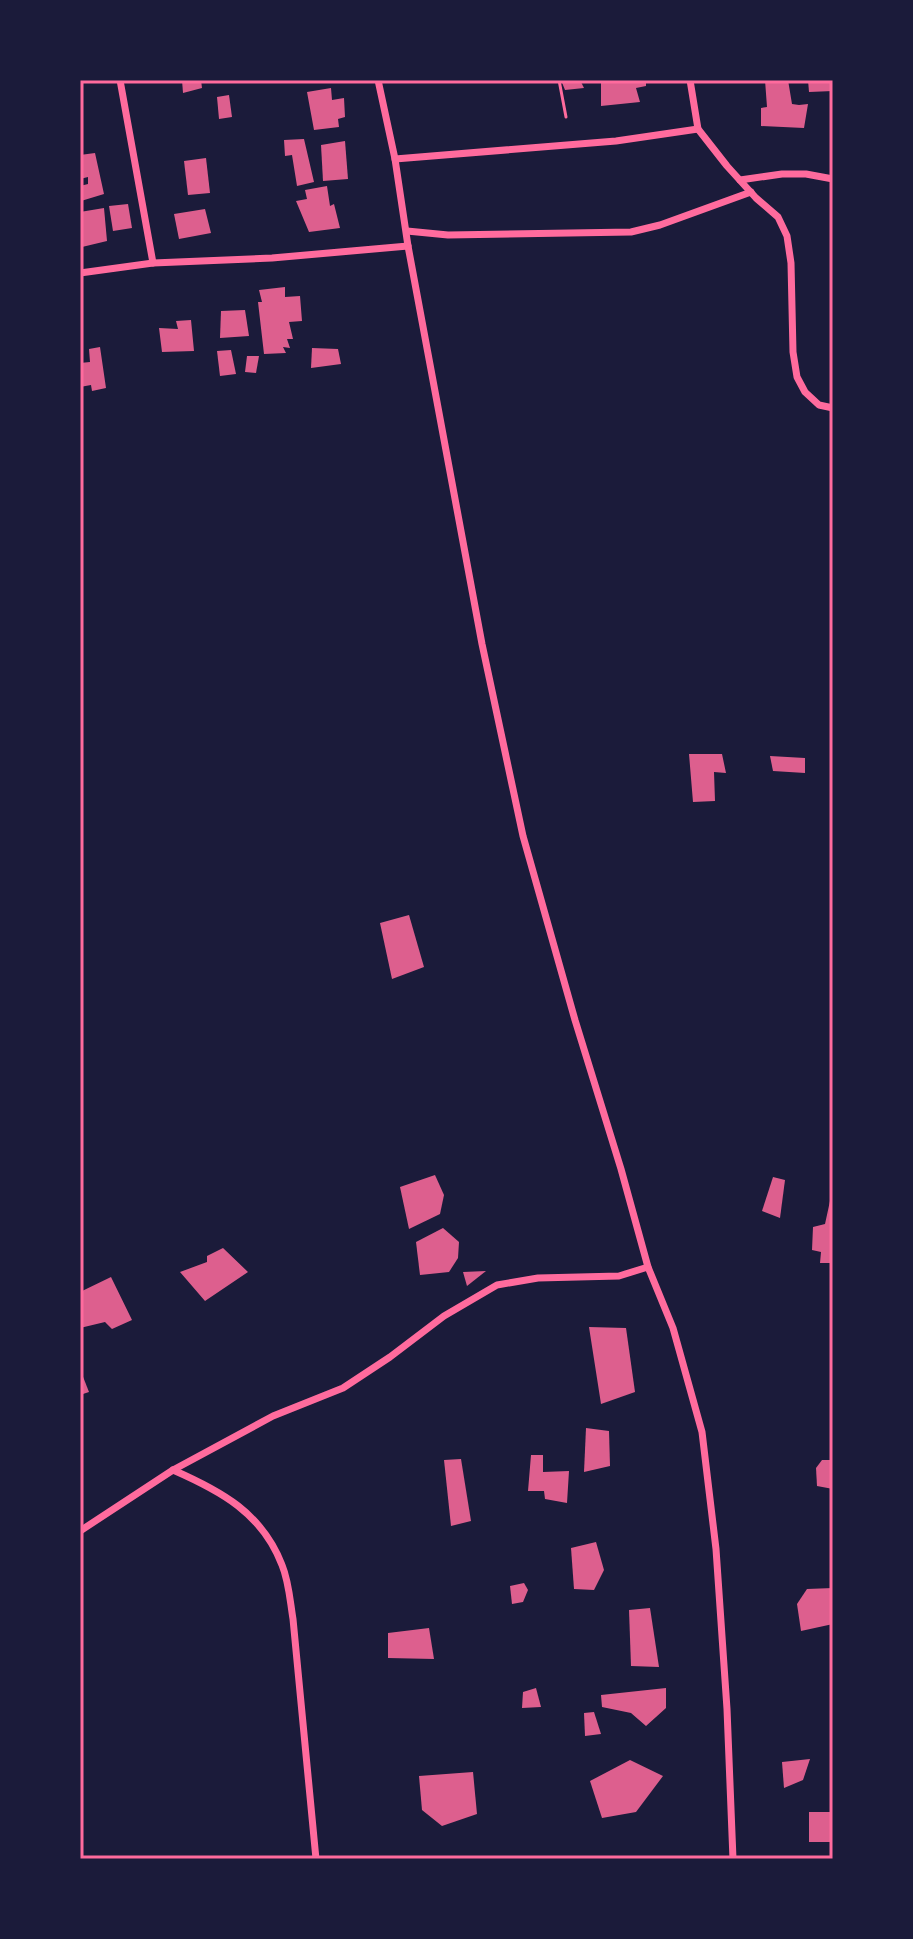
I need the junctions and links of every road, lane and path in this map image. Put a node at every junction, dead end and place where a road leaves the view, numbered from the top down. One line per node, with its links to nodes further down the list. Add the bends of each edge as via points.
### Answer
1 (120, 80): 13 (street)
2 (378, 80): 7 (street)
3 (559, 80): 5 (path)
4 (690, 80): 6 (street)
5 (566, 117)
6 (698, 129): 7 (street); 9 (street)
7 (395, 159): 11 (street)
8 (833, 179): 9 (street, via 782,174)
9 (740, 180): 10 (street)
10 (751, 192): 11 (street, via 631,232); 15 (street, via 778,217 787,236 797,377 819,405)
11 (407, 231): 12 (street)
12 (408, 246): 13 (street); 16 (street, via 523,836)
13 (153, 263): 14 (street)
14 (80, 273)
15 (833, 408)
16 (648, 1267): 17 (street, via 619,1276 497,1285 343,1388 273,1416); 20 (street, via 673,1328 702,1432 716,1549)
17 (173, 1470): 18 (street); 19 (street, via 236,1503 267,1533 282,1565 293,1619)
18 (80, 1531)
19 (316, 1859)
20 (733, 1859)

